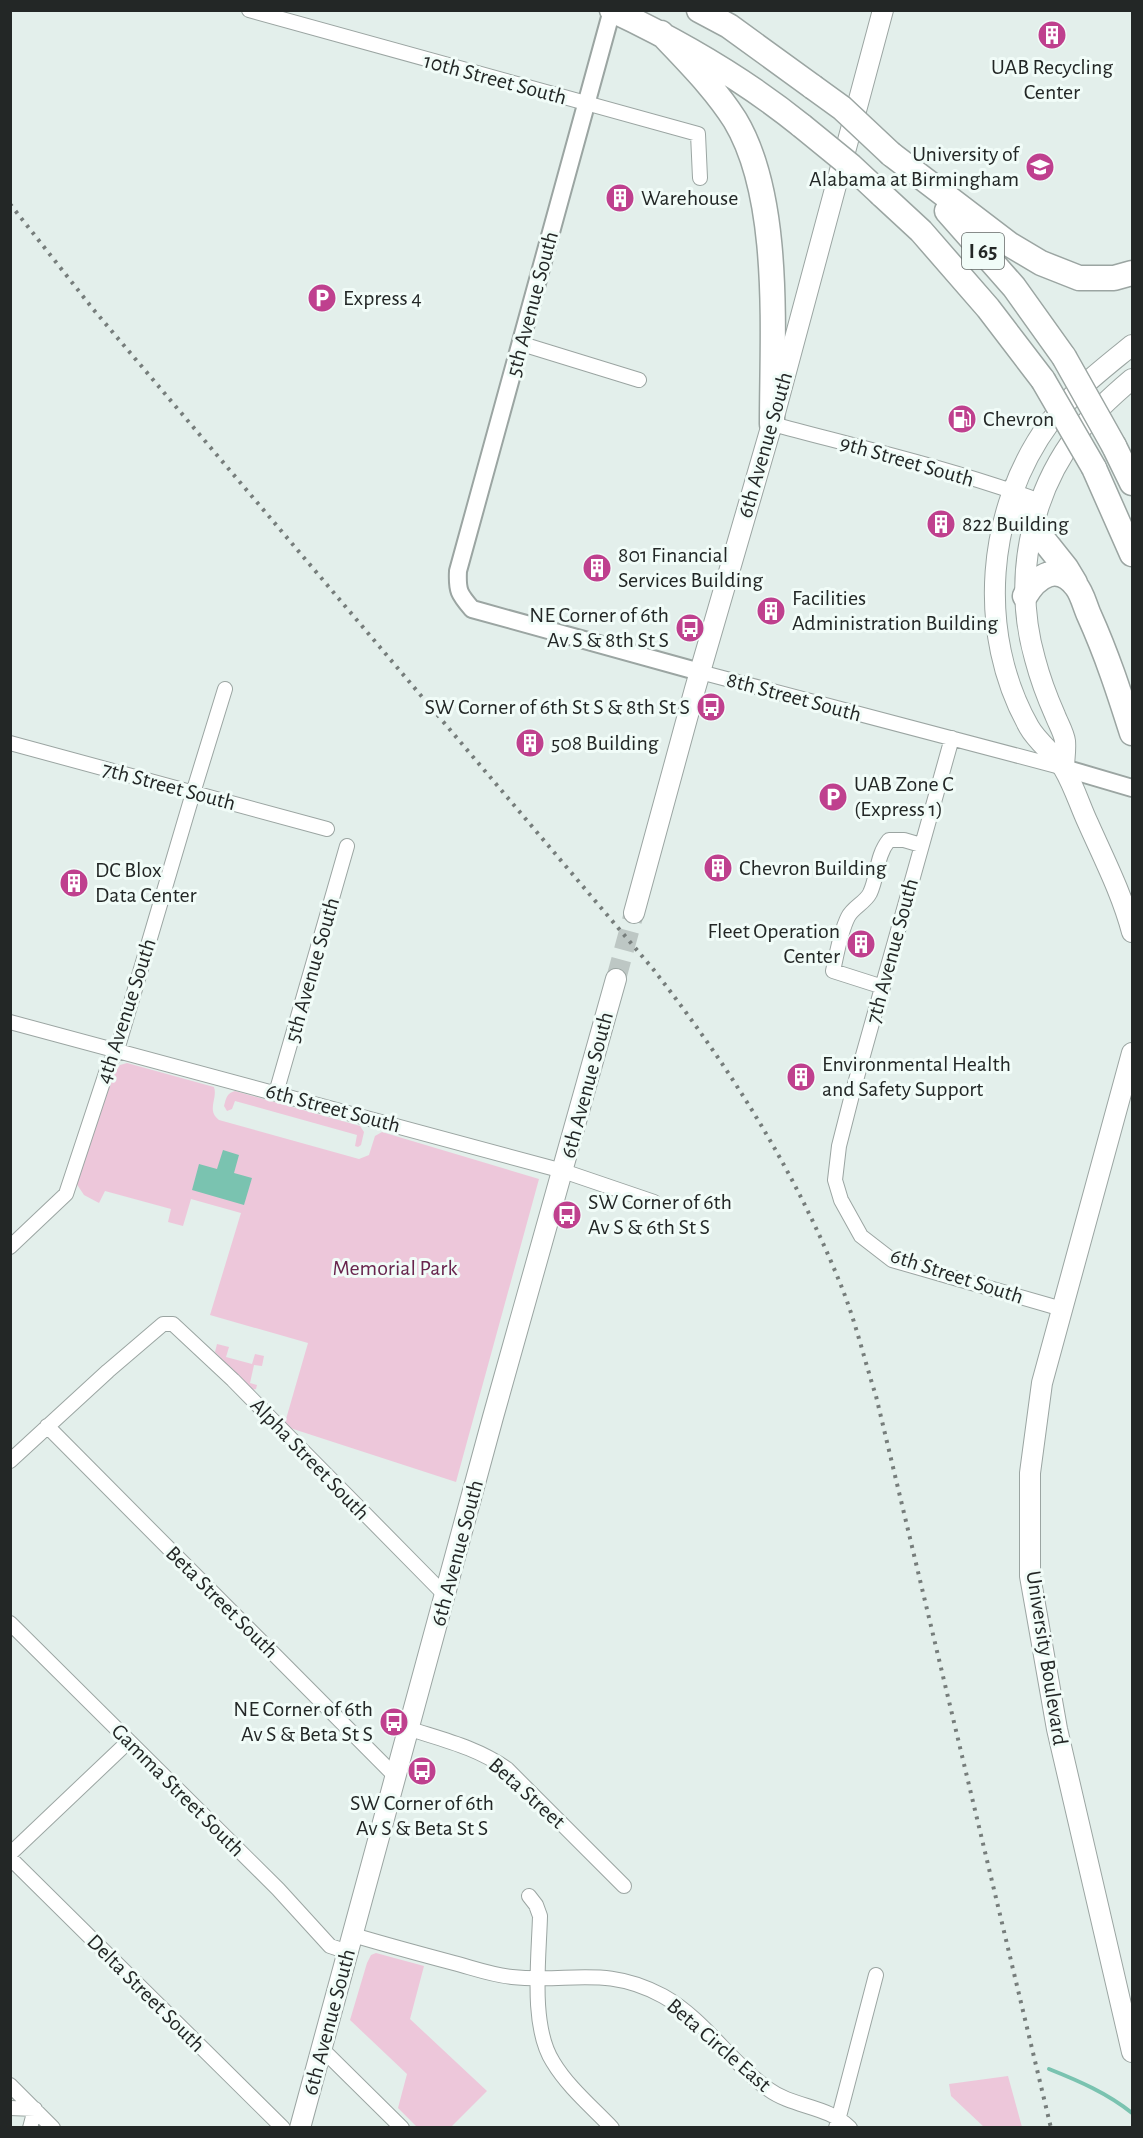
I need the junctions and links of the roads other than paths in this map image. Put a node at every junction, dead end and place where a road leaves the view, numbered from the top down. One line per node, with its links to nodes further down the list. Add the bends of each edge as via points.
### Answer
1 (249, 10): 6 (street, 10th Street South)
2 (612, 10): 5 (highway, I 65); 6 (street, 5th Avenue South)
3 (699, 10): 7 (highway, I 65, bridge, via 729,26 842,108)
4 (882, 10): 14 (main road, 6th Avenue South)
5 (661, 33): 14 (highway, via 712,86 736,121 753,160 768,225); 19 (highway, I 65, bridge, via 765,96 851,166 921,231 988,308 1043,380 1094,468)
6 (585, 103): 8 (street, 10th Street South, via 698,134); 10 (street, 5th Avenue South)
7 (891, 154): 9 (highway, via 1009,244 1041,263 1079,278 1114,278); 15 (highway, I 65, bridge, via 960,224 1014,287 1064,357)
8 (700, 178)
9 (1132, 273)
10 (522, 344): 13 (street); 22 (street, 5th Avenue South, via 458,571)
11 (1132, 345): 16 (main road, via 1078,391 1050,422)
12 (1132, 379): 17 (main road, via 1079,432 1056,466)
13 (639, 380)
14 (772, 424): 16 (street, 9th Street South); 23 (main road, 6th Avenue South)
15 (1132, 483)
16 (1013, 491): 17 (street, 9th Street South); 18 (highway); 28 (main road, via 1002,525 996,567 1001,650 1030,728)
17 (1040, 501): 18 (main road)
18 (1033, 526): 20 (highway); 21 (main road)
19 (1132, 554)
20 (1076, 586): 21 (highway, via 1063,574 1051,573 1040,578); 25 (highway, via 1110,660)
21 (1025, 596): 28 (main road, via 1029,638 1065,740)
22 (461, 597): 23 (street, 8th Street South, via 472,609)
23 (700, 672): 26 (street, 8th Street South); 34 (main road, 6th Avenue South)
24 (225, 689): 30 (street, 4th Avenue South)
25 (1132, 733)
26 (952, 738): 28 (street, 8th Street South); 32 (street, 7th Avenue South)
27 (10, 743): 30 (street, 7th Street South)
28 (1064, 768): 29 (street, 8th Street South); 35 (main road)
29 (1132, 788)
30 (192, 793): 31 (street, 7th Street South); 39 (street, 4th Avenue South)
31 (327, 829)
32 (921, 845): 37 (street, 7th Avenue South); 37 (street, via 889,840 879,858 870,892 849,916 841,938 833,971)
33 (347, 846): 41 (street, 5th Avenue South)
34 (634, 913)
35 (1132, 932)
36 (616, 979): 42 (main road, 6th Avenue South)
37 (883, 987): 43 (street, 7th Avenue South, via 839,1146 835,1180)
38 (10, 1022): 39 (street, 6th Street South)
39 (117, 1050): 41 (street, 6th Street South); 45 (street, 4th Avenue South, via 66,1194)
40 (1132, 1053): 46 (main road, University Boulevard)
41 (276, 1093): 42 (street, 6th Street South)
42 (563, 1171): 44 (street, 6th Street South); 49 (main road, 6th Avenue South)
43 (841, 1200): 46 (street, 6th Street South, via 861,1236 892,1260)
44 (654, 1202)
45 (10, 1247)
46 (1062, 1309): 61 (main road, University Boulevard, via 1042,1383 1030,1473 1030,1576 1057,1729)
47 (47, 1426): 48 (street); 49 (street, Alpha Street South, via 164,1324 173,1324); 53 (street, Beta Street South)
48 (10, 1461)
49 (445, 1595): 51 (main road, 6th Avenue South)
50 (10, 1623): 52 (street, Gamma Street South)
51 (410, 1729): 53 (main road, 6th Avenue South); 55 (street, Beta Street, via 470,1748 501,1764)
52 (129, 1742): 54 (street); 57 (street, Gamma Street South, via 330,1946)
53 (397, 1778): 57 (main road, 6th Avenue South)
54 (10, 1856): 68 (street, Delta Street South)
55 (624, 1887)
56 (529, 1896): 59 (street, via 540,1916)
57 (351, 1943): 59 (street, Beta Circle East, via 510,1977); 60 (main road, 6th Avenue South)
58 (876, 1976): 65 (street)
59 (539, 1978): 65 (street, Beta Circle East, via 608,1977 646,1988 690,2015 771,2092); 71 (street, via 541,2021 551,2060)
60 (322, 2049): 69 (main road, 6th Avenue South); 70 (street)
61 (1132, 2052)
62 (10, 2085): 64 (street)
63 (10, 2108): 64 (street)
64 (35, 2109): 66 (street); 67 (street)
65 (837, 2122): 72 (street)
66 (30, 2127)
67 (53, 2127)
68 (283, 2127)
69 (300, 2127)
70 (402, 2127)
71 (612, 2127)
72 (850, 2127)

